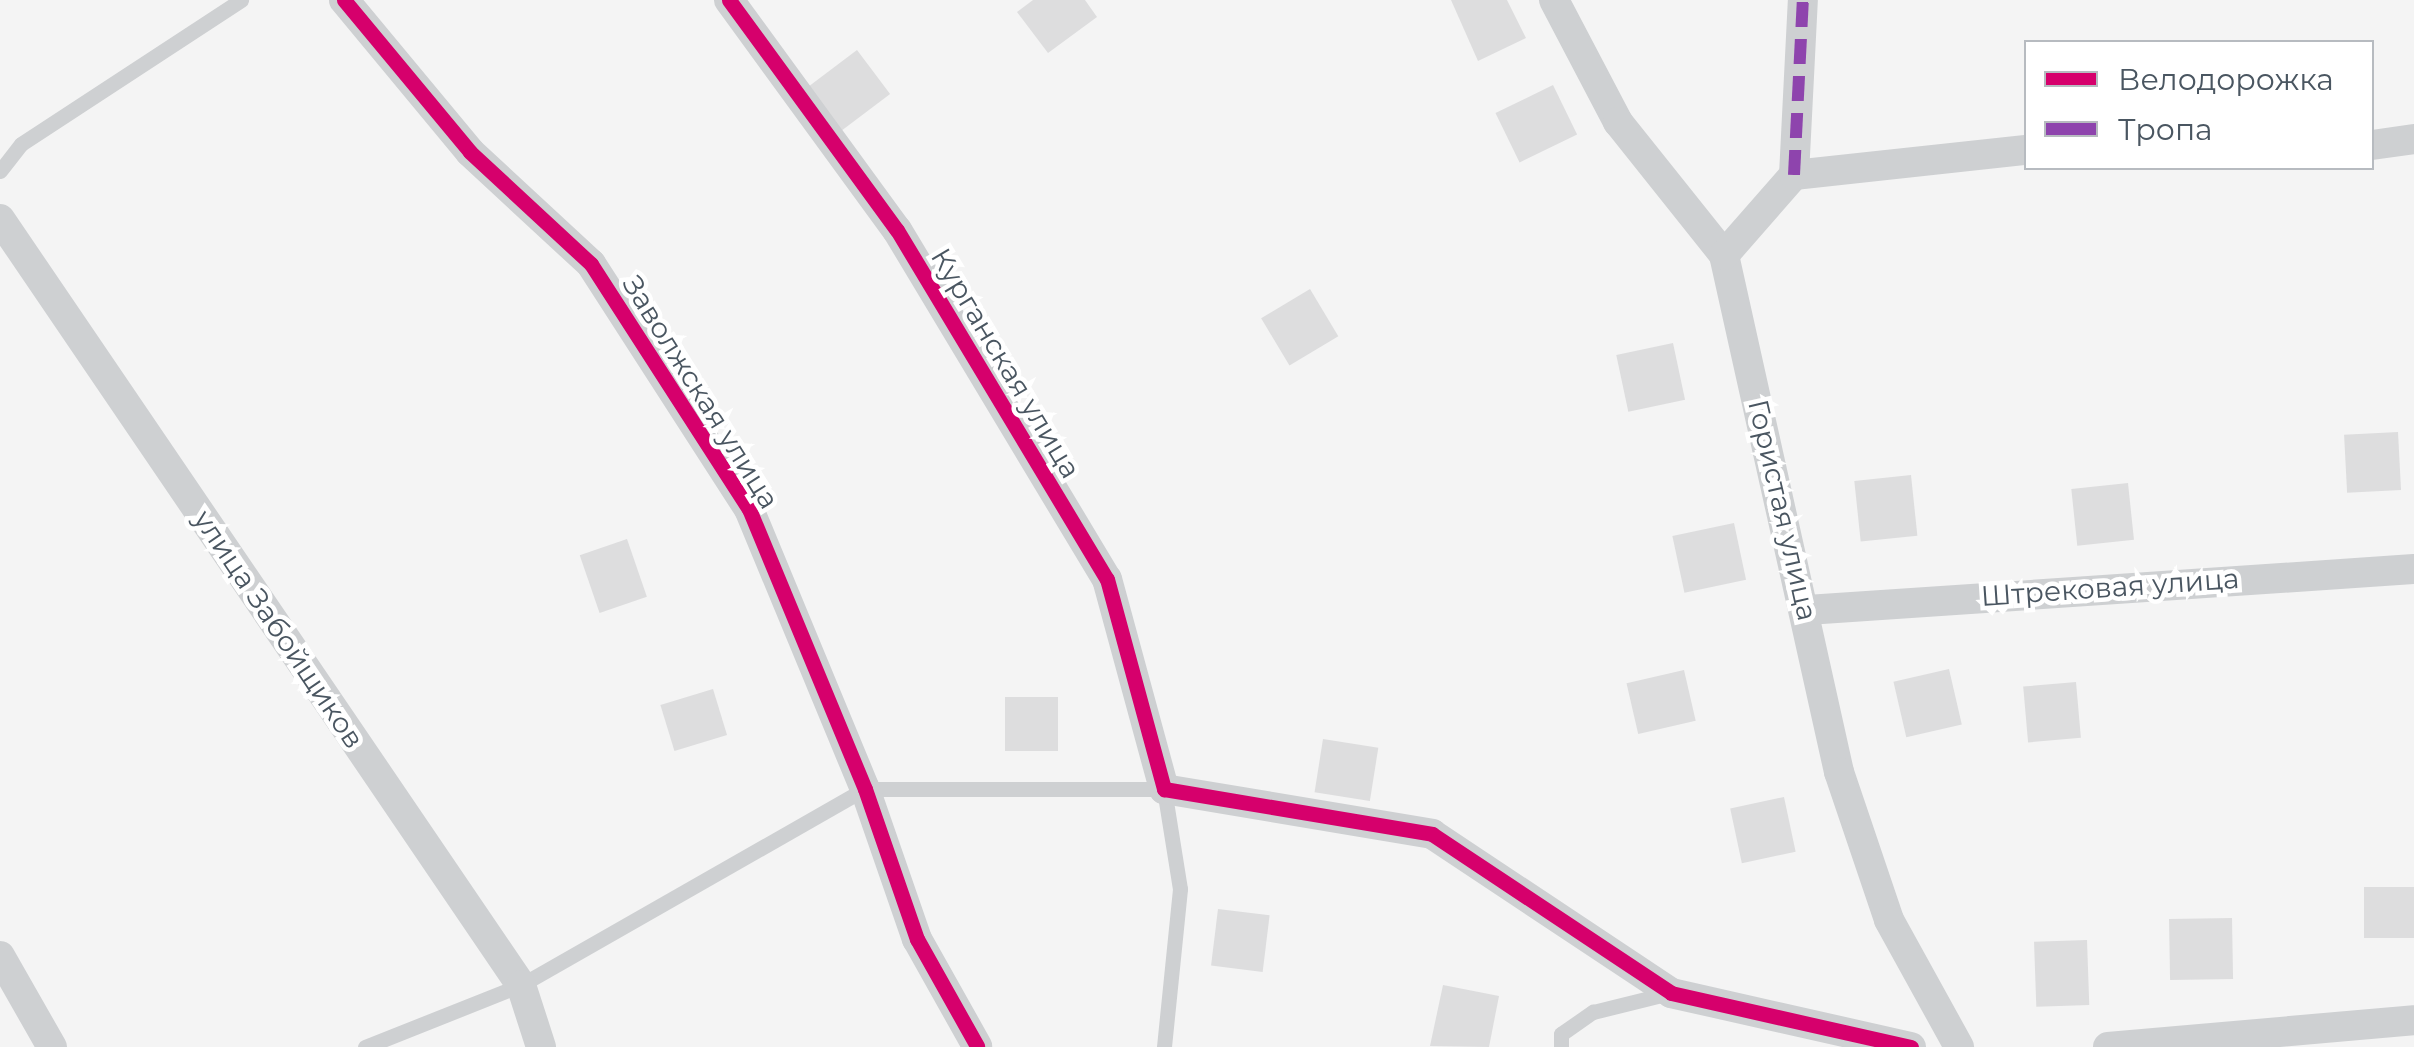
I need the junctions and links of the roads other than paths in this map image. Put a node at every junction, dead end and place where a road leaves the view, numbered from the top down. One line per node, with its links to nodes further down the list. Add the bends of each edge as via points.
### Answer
1 (241, 0): 9 (lane, via 21,144)
2 (344, 0): 15 (street, Заволжская улица, via 470,152 601,280 750,509)
3 (728, 0): 16 (street, Курганская улица, via 897,230 1108,580)
4 (1554, 0): 12 (street, Гористая улица, via 1618,122)
5 (1803, 0): 10 (street)
6 (2414, 139): 7 (street)
7 (2374, 145)
8 (2024, 150): 10 (street)
9 (0, 171)
10 (1794, 176): 12 (street)
11 (0, 220): 18 (street, улица Забойщиков)
12 (1724, 255): 14 (street, Гористая улица)
13 (2414, 569): 14 (street, Штрековая улица)
14 (1807, 610): 28 (street, Гористая улица, via 1839,772 1889,920)
15 (865, 789): 16 (lane); 18 (lane); 21 (street, Заволжская улица, via 917,939)
16 (1164, 789): 19 (street, via 1432,834); 25 (lane, via 1180,888)
17 (0, 956): 22 (street)
18 (520, 985): 23 (lane); 24 (street, улица Забойщиков)
19 (1671, 992): 26 (lane, via 1593,1012 1561,1034); 27 (street)
20 (2414, 1020): 29 (street)
21 (977, 1046)
22 (52, 1047)
23 (365, 1047)
24 (542, 1047)
25 (1164, 1047)
26 (1561, 1047)
27 (1911, 1047)
28 (1959, 1047)
29 (2108, 1047)

